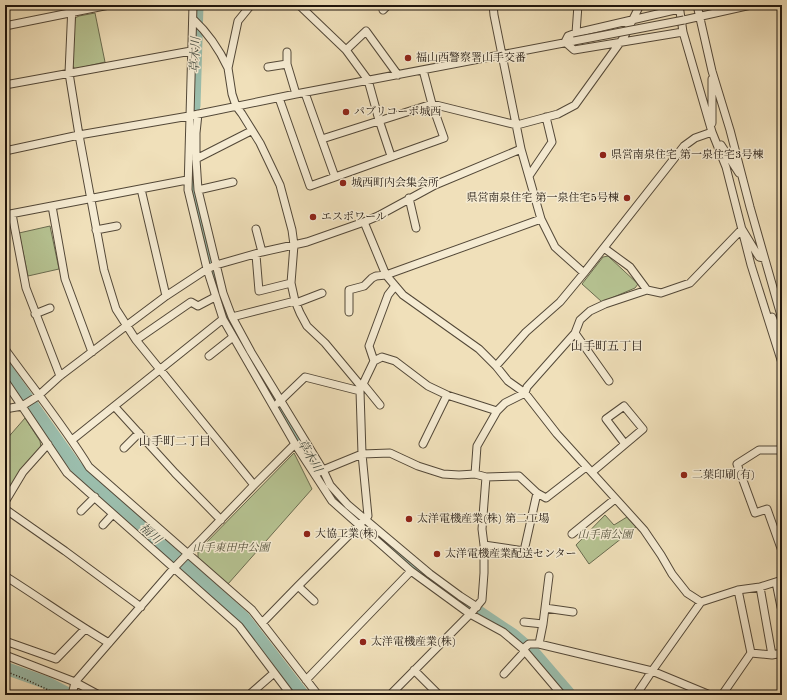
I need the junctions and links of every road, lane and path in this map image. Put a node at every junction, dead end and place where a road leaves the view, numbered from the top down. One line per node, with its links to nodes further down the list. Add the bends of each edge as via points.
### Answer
1 (109, 5): 11 (street)
2 (193, 5): 13 (street)
3 (251, 5): 26 (street, via 238,21)
4 (299, 5): 21 (street)
5 (493, 5): 23 (street)
6 (578, 5): 17 (street)
7 (640, 5): 14 (street)
8 (697, 5): 12 (street)
9 (751, 5): 12 (street)
10 (679, 7): 14 (street); 16 (street)
11 (72, 9): 15 (street); 29 (street)
12 (699, 17): 17 (street, bridge); 28 (street)
13 (195, 21): 20 (street); 26 (street)
14 (631, 21): 17 (street); 19 (street)
15 (5, 26)
16 (683, 32): 19 (street); 44 (street)
17 (575, 37): 18 (street)
18 (565, 42): 19 (street, via 574,50); 23 (street)
19 (619, 43): 40 (street, via 575,105)
20 (191, 50): 29 (street); 39 (street)
21 (346, 50): 30 (street, via 366,31); 31 (street)
22 (287, 52): 24 (street)
23 (502, 54): 27 (street); 42 (street)
24 (288, 64): 25 (street); 34 (street)
25 (268, 67)
26 (228, 68): 37 (street)
27 (424, 70): 30 (street); 36 (street)
28 (712, 71): 44 (street); 53 (street)
29 (69, 73): 32 (street); 45 (street)
30 (398, 75): 31 (street)
31 (368, 80): 33 (street); 41 (street)
32 (5, 85)
33 (305, 93): 34 (street); 46 (street)
34 (296, 94): 35 (street)
35 (279, 98): 37 (street); 52 (street, via 310,186)
36 (432, 104): 41 (street); 42 (street); 49 (street, via 444,138)
37 (236, 106): 38 (street); 43 (street)
38 (198, 114): 39 (street); 50 (street)
39 (189, 116): 45 (street); 54 (street)
40 (546, 117): 42 (street); 51 (street, via 552,142)
41 (379, 120): 46 (street); 49 (street)
42 (517, 125): 47 (street)
43 (251, 131): 50 (street); 69 (street, via 260,143 280,185)
44 (712, 132): 53 (street); 67 (street, via 726,167); 70 (street, via 695,138 684,146)
45 (79, 135): 48 (street); 58 (street)
46 (322, 139): 52 (street)
47 (521, 149): 51 (street); 59 (street)
48 (5, 151)
49 (391, 156): 52 (street)
50 (196, 159): 57 (street)
51 (529, 176): 62 (street)
52 (335, 177)
53 (742, 178): 72 (street)
54 (187, 180): 56 (street); 73 (street)
55 (233, 182): 57 (street)
56 (141, 189): 58 (street); 80 (street)
57 (198, 190): 73 (street)
58 (91, 198): 60 (street); 68 (street)
59 (409, 198): 63 (street); 65 (street)
60 (52, 206): 61 (street); 96 (street, via 65,279)
61 (9, 214): 86 (street, via 26,288)
62 (541, 219): 74 (street, via 555,247); 75 (street)
63 (364, 222): 69 (street); 75 (street)
64 (117, 226): 68 (street)
65 (416, 228)
66 (256, 229): 71 (street)
67 (742, 229): 72 (street, via 759,257); 78 (street, via 690,283 661,293); 84 (street)
68 (96, 230): 90 (street, via 104,270 116,309)
69 (294, 245): 71 (street); 76 (street)
70 (604, 248): 74 (street); 78 (street, via 630,267)
71 (259, 254): 73 (street); 76 (street, via 259,291)
72 (764, 258): 88 (street)
73 (212, 267): 80 (street); 81 (street); 87 (street)
74 (584, 273): 100 (street, via 560,302 526,332)
75 (386, 275): 77 (street); 85 (street, via 376,276 364,286 349,290)
76 (291, 282): 82 (street)
77 (395, 286): 98 (street, via 388,295 369,346); 100 (street, via 403,295 479,349)
78 (647, 290): 91 (street, via 590,311 580,320)
79 (322, 293): 82 (street)
80 (166, 296): 90 (street)
81 (215, 297): 89 (street); 93 (street, via 198,306 191,302)
82 (296, 302): 87 (street); 105 (street, via 307,326)
83 (50, 308): 86 (street)
84 (764, 308): 94 (street, via 769,310); 99 (street)
85 (349, 312)
86 (35, 314): 102 (street)
87 (232, 317): 109 (street)
88 (782, 318)
89 (223, 319): 92 (street); 101 (street)
90 (126, 326): 93 (street); 96 (street)
91 (575, 333): 104 (street); 106 (street, via 527,387)
92 (233, 337): 97 (street); 109 (street)
93 (136, 340): 101 (street)
94 (782, 343)
95 (5, 348): 108 (street)
96 (92, 352): 102 (street)
97 (209, 356)
98 (374, 361): 105 (street); 107 (street, via 382,357 395,361 428,386)
99 (782, 363)
100 (496, 366): 106 (street, via 508,381)
101 (160, 370): 112 (street); 129 (street)
102 (60, 376): 108 (street)
103 (5, 381): 110 (street)
104 (609, 381)
105 (361, 387): 109 (street, via 305,377); 111 (street); 123 (street)
106 (525, 393): 114 (street, via 505,403); 124 (street)
107 (447, 395): 114 (street); 119 (street)
108 (37, 396): 110 (street); 116 (street)
109 (277, 403): 118 (street); 125 (street)
110 (23, 405): 113 (street); 117 (street)
111 (380, 405)
112 (115, 407): 115 (street); 116 (street)
113 (5, 409)
114 (497, 411): 127 (street, via 477,446)
115 (138, 433): 121 (street); 137 (street)
116 (72, 440): 143 (street, via 89,467)
117 (48, 444): 131 (street, via 67,473); 133 (street, via 23,472)
118 (295, 444): 125 (street); 129 (street)
119 (423, 444)
120 (625, 444): 120 (street, via 643,429 624,406 606,419); 126 (street)
121 (124, 448)
122 (782, 450): 142 (street, via 759,450 737,464 755,514 767,510)
123 (362, 454): 125 (street); 127 (street, via 390,452 418,466 444,474); 138 (street, via 368,516)
124 (586, 467): 126 (street); 130 (street, via 546,498)
125 (319, 472): 138 (street)
126 (592, 472): 132 (street)
127 (475, 474): 128 (street)
128 (486, 477): 130 (street, via 519,476); 141 (street, via 482,529)
129 (254, 485): 137 (street)
130 (536, 492): 141 (street, via 524,551)
131 (95, 497): 135 (street); 136 (street)
132 (615, 499): 140 (street); 153 (street, via 644,530 687,593)
133 (5, 502)
134 (5, 509): 154 (street)
135 (81, 511)
136 (113, 514): 139 (street); 144 (street)
137 (221, 520): 143 (street)
138 (362, 522): 145 (street); 149 (street); 157 (street, via 460,596)
139 (103, 526)
140 (572, 534)
141 (484, 544): 157 (street, via 482,600)
142 (782, 551)
143 (186, 555): 144 (street); 160 (street, via 252,610)
144 (175, 567): 154 (street); 174 (street, via 239,626)
145 (411, 571): 157 (street); 176 (street)
146 (5, 576): 162 (street)
147 (549, 576): 156 (street)
148 (779, 581): 150 (street); 155 (street)
149 (298, 586): 152 (street); 160 (street)
150 (760, 587): 151 (street); 170 (street)
151 (738, 590): 153 (street); 167 (street)
152 (314, 601)
153 (701, 602): 173 (street)
154 (141, 607): 164 (street)
155 (782, 607)
156 (545, 608): 158 (street); 161 (street)
157 (474, 610): 166 (street); 171 (street)
158 (573, 612)
159 (524, 622): 161 (street)
160 (262, 623): 176 (street)
161 (543, 624): 165 (street)
162 (85, 629): 163 (street, via 56,659); 164 (street)
163 (5, 641)
164 (109, 643): 177 (street)
165 (539, 644): 166 (street); 173 (street)
166 (525, 648): 175 (street); 186 (street)
167 (751, 653): 170 (street); 189 (street)
168 (782, 654): 170 (street)
169 (5, 655): 177 (street)
170 (772, 656)
171 (414, 670): 184 (street); 185 (street)
172 (5, 671): 178 (path)
173 (652, 671): 187 (street); 188 (street)
174 (274, 673): 181 (street); 182 (street)
175 (504, 674)
176 (306, 680): 183 (street)
177 (75, 683): 179 (street); 180 (street)
178 (59, 695)
179 (72, 695)
180 (99, 695)
181 (249, 695)
182 (291, 695)
183 (318, 695)
184 (390, 695)
185 (439, 695)
186 (562, 695)
187 (636, 695)
188 (710, 695)
189 (722, 695)

